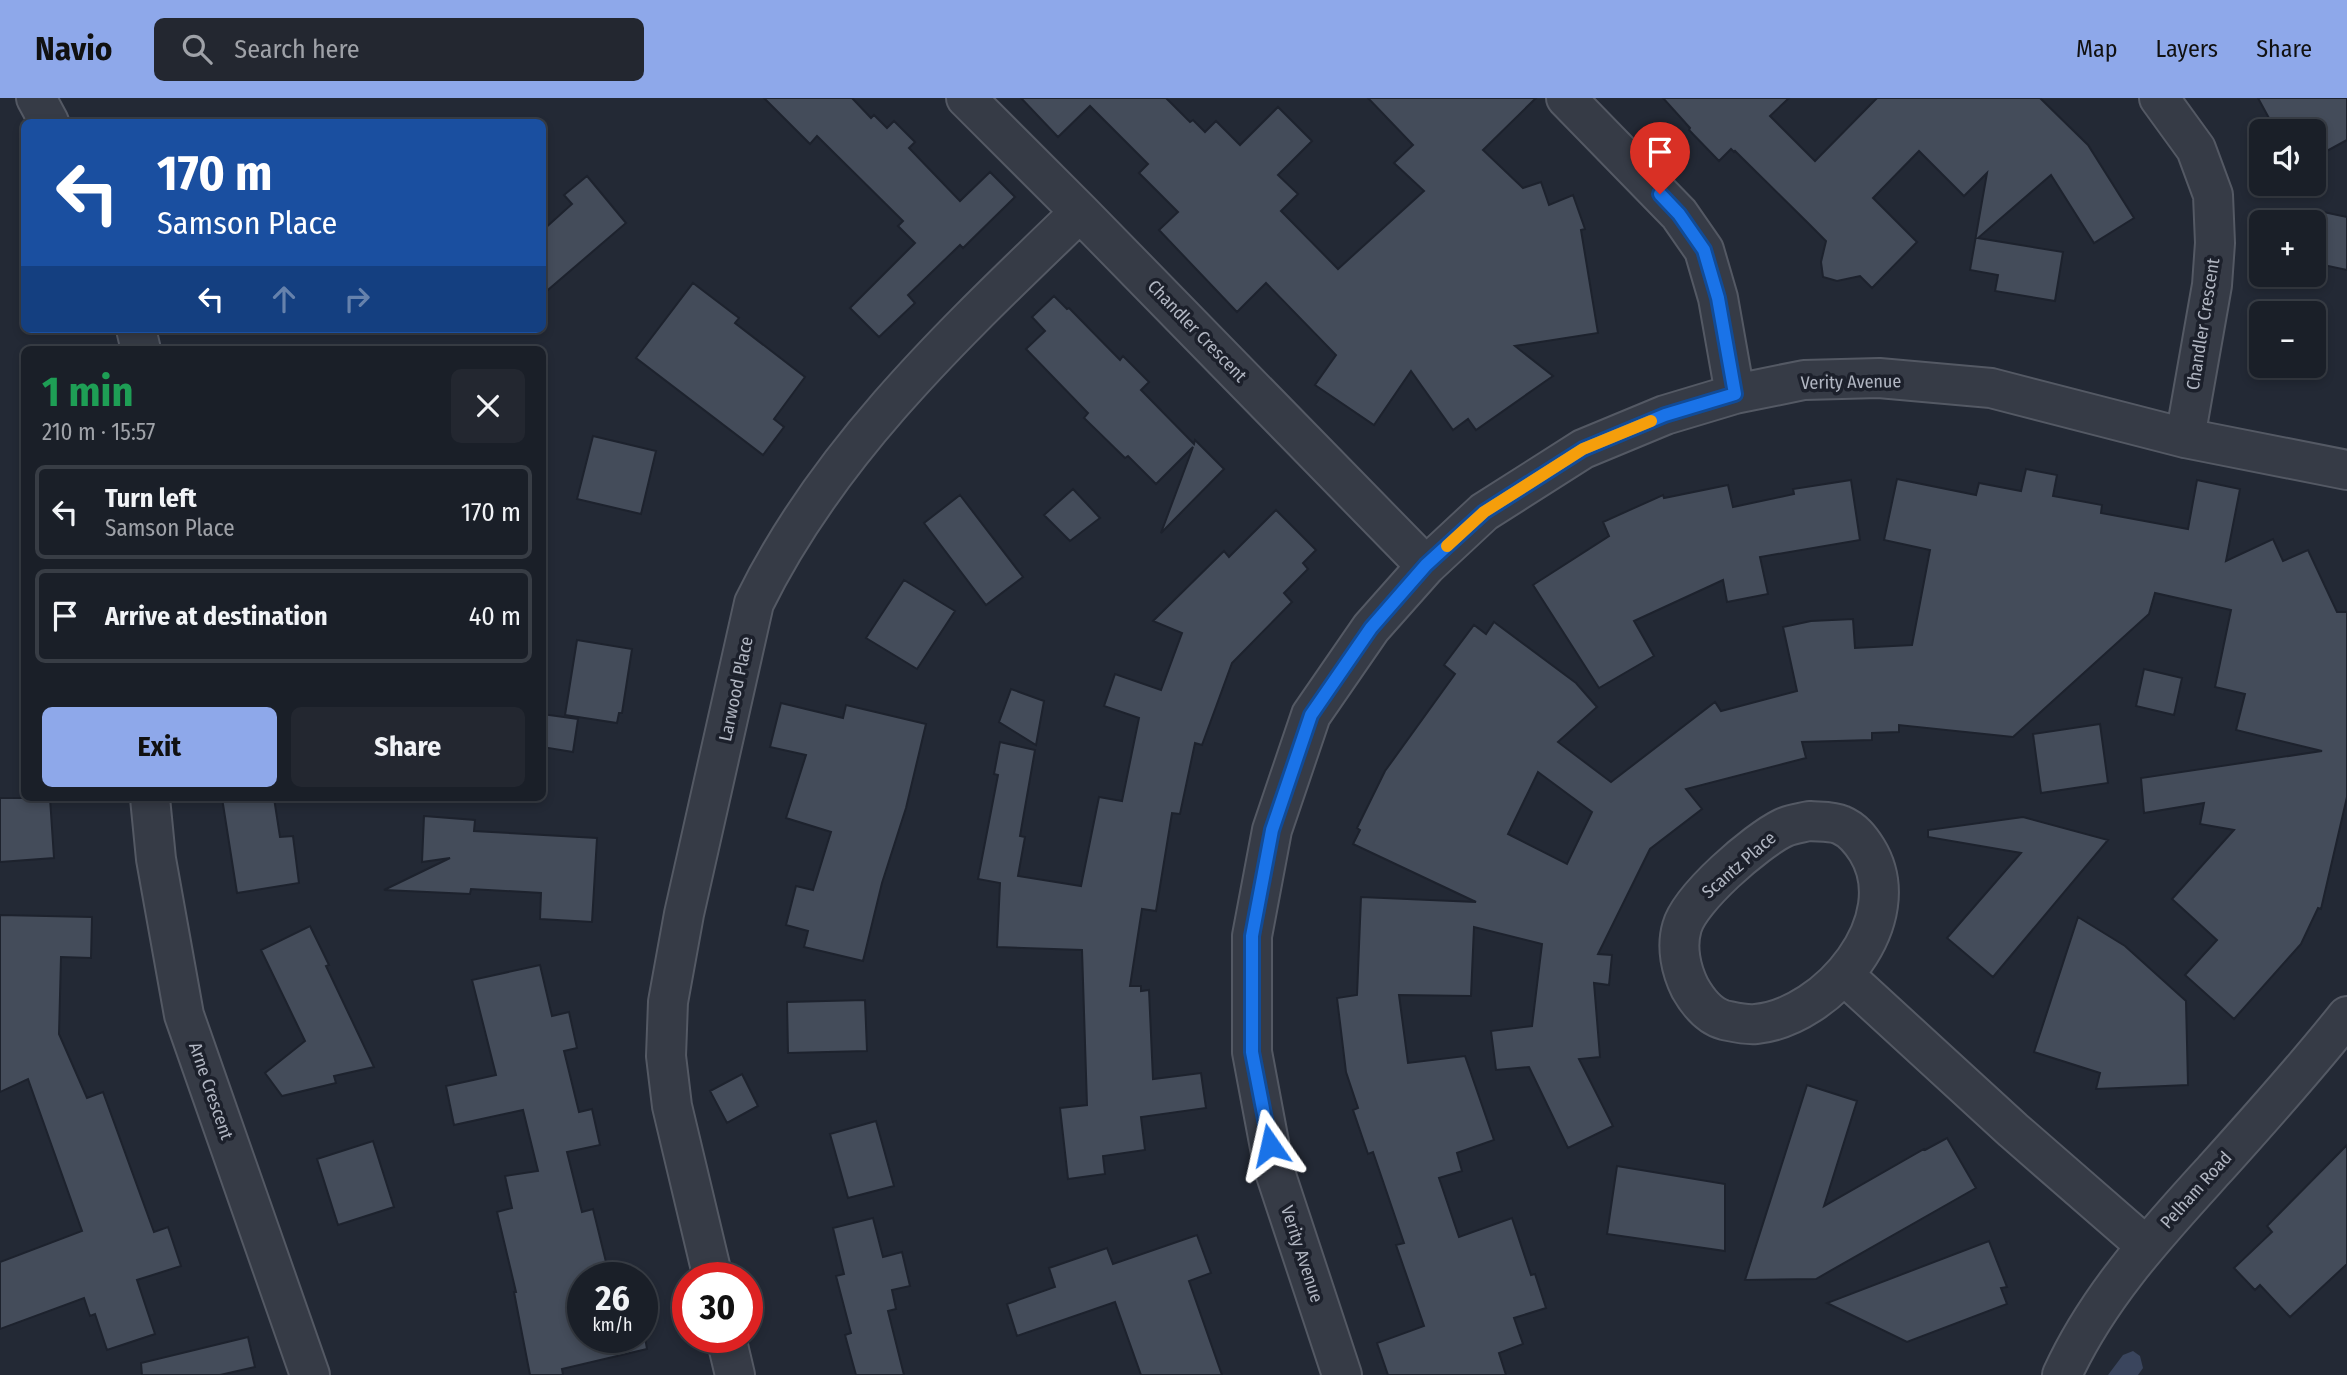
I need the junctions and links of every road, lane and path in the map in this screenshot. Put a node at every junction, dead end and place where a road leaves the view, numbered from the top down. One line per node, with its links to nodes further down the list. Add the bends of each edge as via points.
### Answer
1 (36, 98): 5 (street)
2 (966, 98): 6 (street, Chandler Crescent)
3 (1566, 98): 7 (street, via 1679,214 1704,250 1718,298)
4 (2158, 98): 8 (street, Chandler Crescent, via 2196,149 2213,195 2212,285)
5 (47, 119)
6 (1080, 212): 10 (street, Chandler Crescent); 15 (street, Larwood Place, via 940,348 862,437 812,504 754,603 668,1002 666,1056 672,1106)
7 (1735, 394): 8 (street, Verity Avenue, via 1804,380 1879,378 1991,388); 10 (street, Verity Avenue, via 1665,415 1583,449 1484,512)
8 (2185, 438): 9 (street, Verity Avenue)
9 (2347, 470)
10 (1426, 565): 19 (street, Verity Avenue, via 1371,628 1311,715 1272,830 1252,936 1252,1052 1274,1168)
11 (150, 801): 17 (street, Arne Crescent, via 184,1015)
12 (1844, 975): 12 (street, Scantz Place, via 1820,997 1774,1021 1754,1024 1717,1018 1694,996 1685,979 1679,954 1682,926 1698,901 1762,840 1809,821 1840,825 1858,836 1880,880 1878,910 1866,943); 14 (street)
13 (2347, 1016): 14 (street, Pelham Road)
14 (2145, 1245): 20 (street, Pelham Road, via 2104,1298)
15 (709, 1262)
16 (729, 1353): 18 (street)
17 (310, 1375)
18 (734, 1375)
19 (1342, 1375)
20 (2062, 1375)

